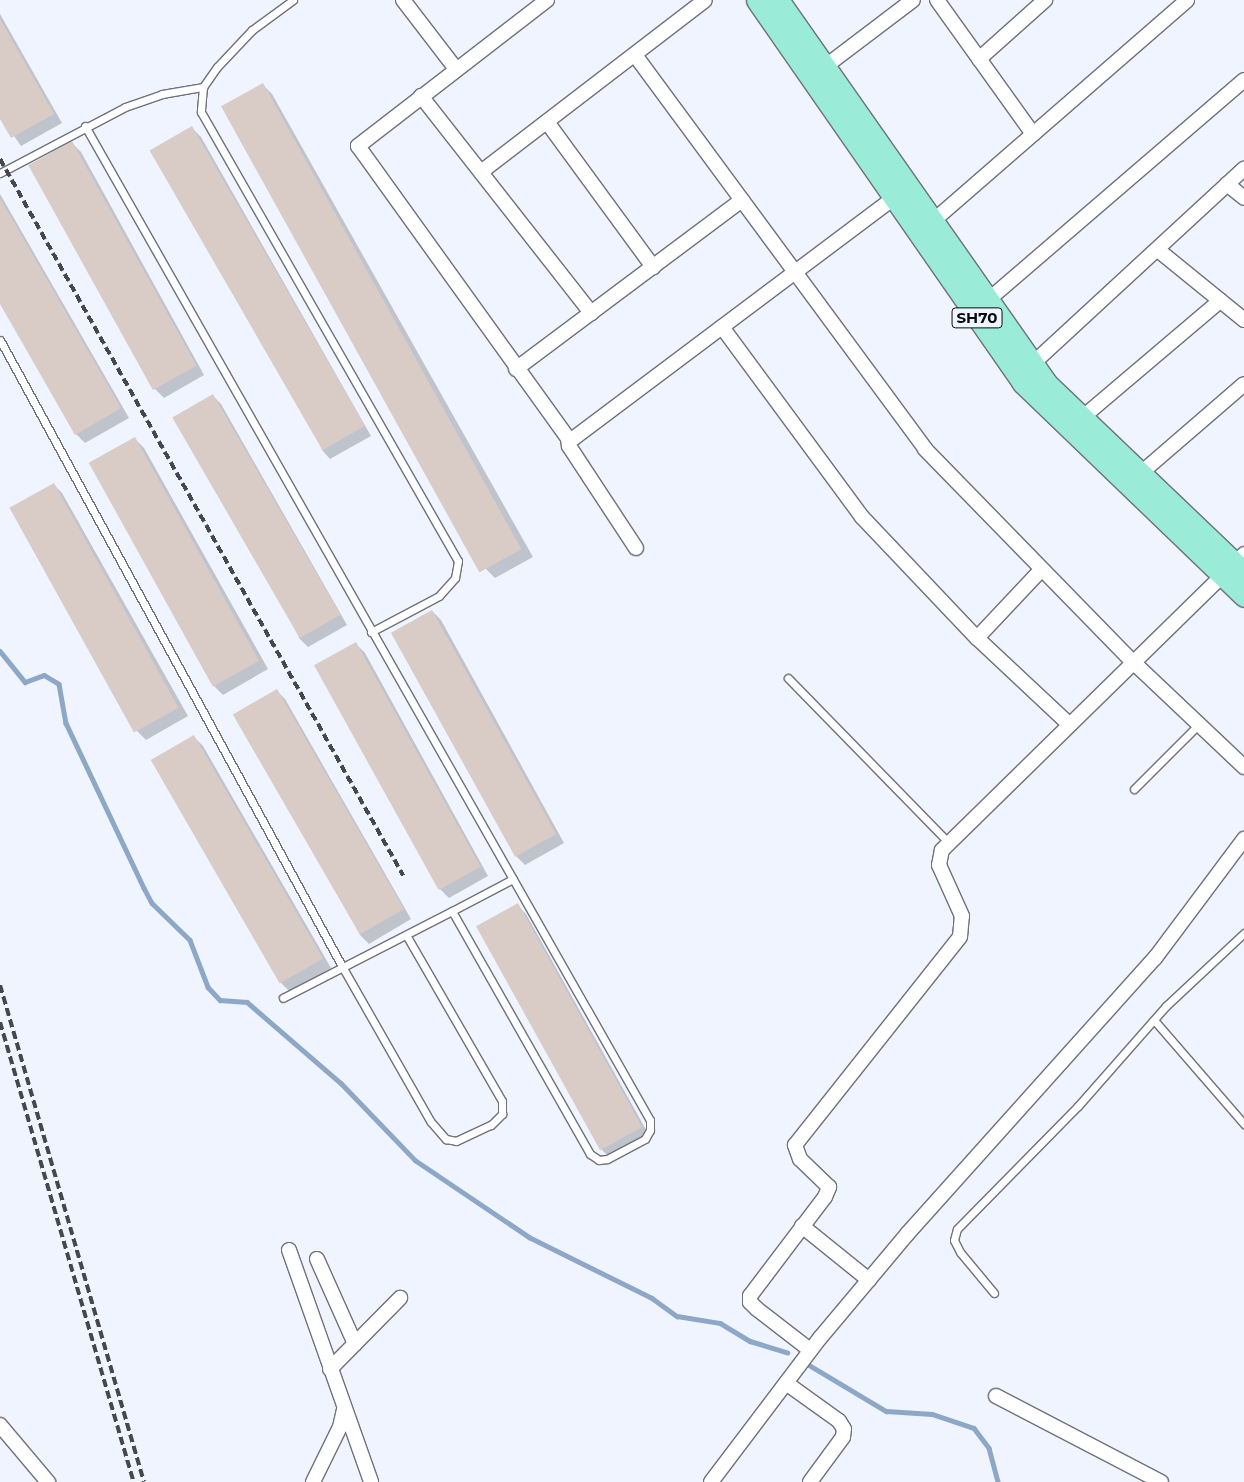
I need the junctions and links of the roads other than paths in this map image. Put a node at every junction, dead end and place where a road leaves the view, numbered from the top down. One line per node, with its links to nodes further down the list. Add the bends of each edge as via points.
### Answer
1 (293, 0): 16 (lane, via 252,30)
2 (403, 0): 13 (street)
3 (547, 0): 13 (street)
4 (705, 0): 11 (street)
5 (757, 0): 14 (main road, SH70)
6 (778, 0): 14 (main road, SH70)
7 (913, 0): 14 (street)
8 (937, 0): 12 (street)
9 (1045, 0): 12 (street)
10 (1187, 0): 20 (street)
11 (635, 56): 18 (street); 27 (street)
12 (979, 59): 20 (street)
13 (456, 69): 17 (street)
14 (817, 72): 25 (main road, SH70)
15 (1244, 80): 33 (street)
16 (203, 87): 19 (lane, via 162,94); 48 (lane, via 201,112 458,561 455,578 439,596)
17 (421, 96): 22 (street); 38 (street, via 365,138 358,150)
18 (547, 122): 22 (street); 30 (street)
19 (85, 126): 23 (lane); 48 (lane)
20 (1033, 134): 28 (street)
21 (1244, 169): 24 (street)
22 (481, 172): 34 (street)
23 (0, 173)
24 (1227, 184): 26 (street); 29 (street)
25 (900, 193): 28 (main road, SH70); 31 (street); 39 (main road, SH70)
26 (1244, 198)
27 (742, 200): 30 (street); 31 (street)
28 (932, 222): 33 (main road, SH70)
29 (1158, 250): 32 (street); 39 (street)
30 (653, 267): 34 (street)
31 (795, 272): 36 (street); 46 (street, via 925,449)
32 (1220, 301): 35 (street); 41 (street)
33 (987, 302): 39 (main road, SH70)
34 (591, 313): 38 (street)
35 (1244, 320)
36 (722, 327): 42 (street, via 574,438); 49 (street, via 862,516)
37 (0, 340): 62 (lane)
38 (516, 369): 42 (street)
39 (1025, 371): 41 (main road, SH70); 45 (main road, SH70)
40 (1244, 384): 43 (street)
41 (1083, 418): 43 (main road, SH70)
42 (568, 438): 44 (street, via 569,446)
43 (1141, 473): 45 (main road, SH70)
44 (636, 548)
45 (1236, 566): 47 (main road, SH70); 50 (street)
46 (1041, 570): 49 (street); 50 (street)
47 (1244, 596)
48 (371, 632): 58 (lane)
49 (977, 638): 52 (street)
50 (1133, 662): 52 (street); 53 (street)
51 (788, 678): 57 (lane)
52 (1070, 725): 57 (street)
53 (1198, 725): 54 (street); 55 (lane)
54 (1244, 767)
55 (1134, 789)
56 (1244, 839): 69 (street, via 1155,958)
57 (948, 842): 66 (street, via 939,858 939,865 962,916 960,937 795,1145 800,1158 829,1187)
58 (513, 879): 59 (lane); 59 (lane, via 650,1120 645,1139 607,1158 599,1160 590,1154)
59 (452, 911): 61 (lane)
60 (1244, 933): 64 (lane)
61 (406, 935): 62 (lane); 62 (lane, via 502,1102 502,1114 491,1125 456,1141 438,1132)
62 (343, 968): 63 (lane)
63 (283, 998)
64 (1154, 1020): 65 (lane); 70 (lane, via 1078,1106 957,1229 954,1240 960,1252)
65 (1244, 1124)
66 (802, 1226): 69 (street); 73 (street, via 754,1287 750,1302)
67 (289, 1250): 74 (street)
68 (317, 1260): 72 (street)
69 (868, 1280): 73 (street)
70 (994, 1292)
71 (400, 1298): 72 (street)
72 (355, 1344): 74 (street)
73 (810, 1350): 75 (street)
74 (330, 1369): 77 (street)
75 (786, 1384): 82 (street); 83 (street, via 839,1421 844,1429 843,1437)
76 (996, 1396): 84 (street)
77 (344, 1410): 80 (street, via 340,1427); 81 (street)
78 (0, 1425): 79 (street)
79 (48, 1482)
80 (313, 1482)
81 (372, 1482)
82 (711, 1482)
83 (810, 1482)
84 (1161, 1482)

